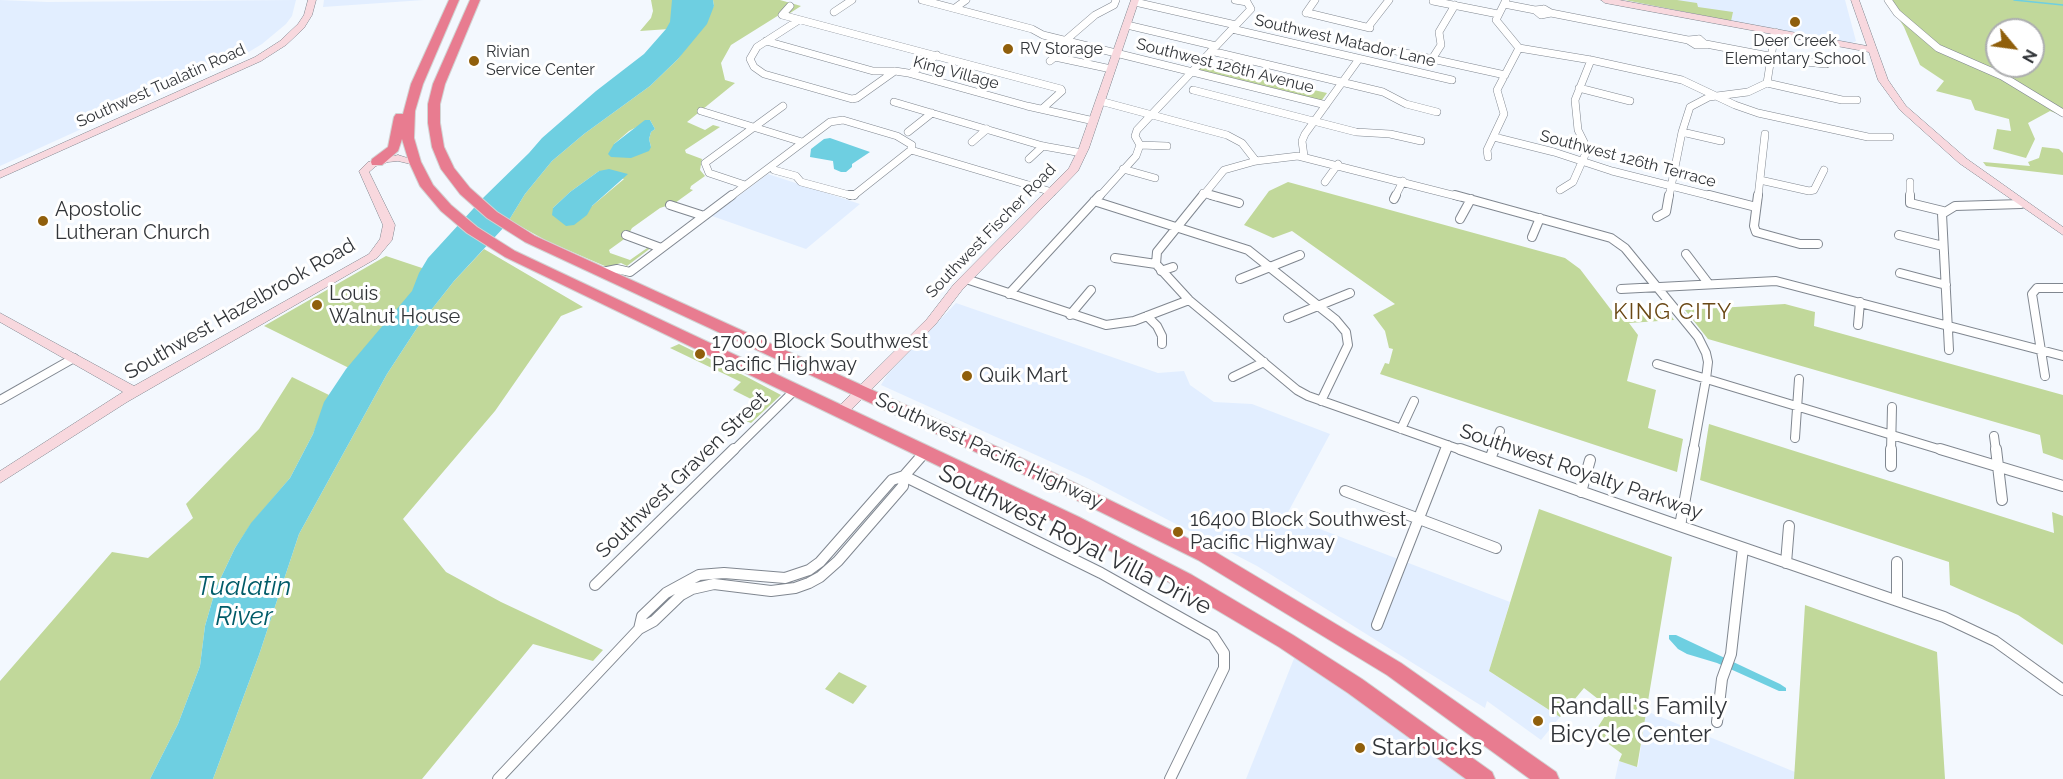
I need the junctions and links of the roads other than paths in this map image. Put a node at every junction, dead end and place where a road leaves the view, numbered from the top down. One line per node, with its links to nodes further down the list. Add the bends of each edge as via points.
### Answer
1 (312, 0): 97 (street, Southwest Tualatin Road, via 301,26 258,59)
2 (454, 0): 56 (highway, Southwest Pacific Highway)
3 (475, 0): 69 (highway, Southwest Pacific Highway, via 439,84)
4 (852, 0): 22 (street)
5 (922, 0): 21 (street, Southwest 126th Avenue)
6 (966, 0): 21 (street)
7 (1116, 0): 28 (street)
8 (1235, 0): 16 (street)
9 (1315, 0): 10 (street, via 1307,13 1369,27)
10 (1389, 0)
11 (1605, 0): 27 (street)
12 (1615, 0): 27 (street)
13 (1855, 0): 32 (street)
14 (1887, 0): 64 (street, via 1938,48 2002,76)
15 (1135, 1): 25 (street, Southwest Fischer Road); 26 (street, Southwest Matador Lane)
16 (1248, 1): 26 (street, via 1252,8)
17 (1433, 1): 20 (street)
18 (789, 2): 24 (street, via 782,15)
19 (1505, 2): 23 (street); 37 (street, via 1541,15 1551,13 1688,40 1696,45)
20 (1455, 5): 23 (street); 39 (street, via 1439,32 1441,45)
21 (955, 8): 28 (street, Southwest 126th Avenue)
22 (834, 12)
23 (1498, 14): 30 (street, via 1498,24)
24 (800, 20): 29 (street, King Village); 35 (street)
25 (1127, 25): 31 (street); 34 (street, Southwest Fischer Road)
26 (1234, 27): 31 (street); 38 (street, Southwest Matador Lane)
27 (1775, 32): 32 (street); 37 (street)
28 (1066, 40): 34 (street, Southwest 126th Avenue)
29 (766, 41): 43 (street, via 873,71); 43 (street, King Village, via 750,58 758,71 852,99)
30 (1519, 48): 40 (street); 46 (street)
31 (1214, 49): 44 (street); 48 (street)
32 (1872, 50): 112 (street, via 1883,80 1903,108 1963,161)
33 (1396, 51): 39 (street)
34 (1117, 53): 42 (street, Southwest Fischer Road); 44 (street, Southwest 126th Avenue)
35 (937, 55): 45 (street); 60 (street, via 1061,89)
36 (1055, 57): 42 (street)
37 (1772, 57): 41 (street); 49 (street)
38 (1359, 59): 47 (street, Southwest Matador Lane); 48 (street)
39 (1432, 59): 46 (street)
40 (1591, 60): 50 (street); 52 (street, via 1682,80)
41 (1826, 64)
42 (1111, 69): 54 (street, Southwest Fischer Road)
43 (895, 71): 45 (street, King Village)
44 (1190, 71): 58 (street, Southwest 126th Avenue); 65 (street)
45 (911, 73): 60 (street, King Village)
46 (1505, 75): 75 (street, via 1497,90 1504,114)
47 (1452, 80)
48 (1342, 83): 58 (street); 62 (street, via 1383,92 1406,104)
49 (1767, 83): 52 (street, via 1749,92); 53 (street)
50 (1579, 88): 55 (street); 92 (street, via 1575,111 1584,142)
51 (1192, 90): 67 (street)
52 (1717, 95): 73 (street, via 1690,107); 76 (street, via 1758,113 1868,137)
53 (1857, 100)
54 (1100, 101): 65 (street); 66 (street, Southwest Fischer Road)
55 (1630, 101)
56 (411, 102): 68 (highway, Southwest Pacific Highway); 90 (highway, via 401,114 394,148)
57 (894, 102): 63 (street)
58 (1326, 105): 67 (street)
59 (783, 106): 70 (street)
60 (1042, 109): 66 (street, King Village)
61 (701, 111): 70 (street)
62 (1437, 112)
63 (932, 113): 71 (street); 72 (street)
64 (2063, 113)
65 (1151, 115): 81 (street, via 1135,133); 89 (street, via 1236,138)
66 (1094, 121): 85 (street, Southwest Fischer Road)
67 (1314, 121): 77 (street, via 1356,132); 86 (street, via 1302,141)
68 (408, 122): 69 (highway); 91 (highway, Southwest Pacific Highway)
69 (434, 123): 134 (highway, Southwest Pacific Highway, via 438,147 456,180 474,200 541,244)
70 (754, 127): 79 (street); 103 (street, via 705,164 709,173)
71 (987, 129): 80 (street); 82 (street)
72 (908, 132)
73 (1682, 132): 78 (street); 104 (street)
74 (1765, 134): 99 (street)
75 (1494, 137): 87 (street); 92 (street, Southwest 126th Terrace)
76 (1890, 137)
77 (1421, 141)
78 (1721, 141)
79 (802, 142): 84 (street, via 837,120 897,136 912,145); 103 (street)
80 (972, 142)
81 (1140, 145): 83 (street); 94 (street, via 1136,156)
82 (1043, 146): 85 (street); 88 (street)
83 (1167, 146)
84 (911, 150): 95 (street, via 853,196); 106 (street)
85 (1082, 153): 106 (street, Southwest Fischer Road, via 1074,169)
86 (1304, 156): 89 (street); 93 (street)
87 (1488, 157)
88 (1029, 159)
89 (1256, 161): 107 (street, via 1224,170)
90 (377, 162): 91 (street, via 398,158); 168 (street, Southwest Hazelbrook Road, via 368,166 364,174 389,225 389,234 378,252)
91 (415, 162): 166 (highway, Southwest Pacific Highway, via 440,202 479,236)
92 (1582, 162): 104 (street, Southwest 126th Terrace); 105 (street, via 1573,182)
93 (1338, 164): 100 (street); 101 (street)
94 (1123, 169): 98 (street); 110 (street)
95 (774, 170)
96 (1824, 170): 99 (street, via 1814,190 1809,191)
97 (0, 175)
98 (1155, 178)
99 (1760, 180): 114 (street)
100 (1403, 181): 108 (street); 109 (street)
101 (1325, 182)
102 (1910, 182): 115 (street, via 1910,203)
103 (745, 185): 116 (street)
104 (1672, 186): 114 (street, Southwest 126th Terrace); 118 (street, via 1666,212)
105 (1560, 190)
106 (1052, 192): 136 (street, Southwest Fischer Road)
107 (1203, 193): 111 (street); 120 (street)
108 (1394, 199)
109 (1471, 199): 117 (street); 119 (street)
110 (1094, 201): 120 (street); 145 (street)
111 (1239, 202)
112 (2021, 204): 115 (street, via 1955,206); 121 (street)
113 (670, 205): 116 (street)
114 (1756, 207): 125 (street, via 1756,232 1800,244)
115 (1943, 211): 126 (street)
116 (704, 216): 127 (street)
117 (1540, 218): 124 (street); 140 (street, via 1619,242)
118 (1657, 218)
119 (1460, 219)
120 (1177, 227): 131 (street, via 1157,252); 133 (street, via 1239,246)
121 (2063, 232)
122 (626, 235): 127 (street)
123 (1899, 235): 126 (street)
124 (1532, 237)
125 (1818, 244)
126 (1943, 246): 139 (street)
127 (661, 248): 134 (street, via 630,272)
128 (1686, 254): 138 (street)
129 (1300, 255): 133 (street)
130 (1114, 258): 131 (street)
131 (1159, 267): 132 (street); 146 (street, Southwest Royalty Parkway)
132 (1173, 267)
133 (1270, 267): 137 (street); 148 (street)
134 (602, 272): 167 (highway, Southwest Pacific Highway)
135 (1899, 273): 139 (street)
136 (966, 279): 145 (street); 167 (street, Southwest Fischer Road, via 932,322)
137 (1240, 279)
138 (1708, 283): 140 (street); 147 (street, via 1776,281)
139 (1946, 285): 154 (street)
140 (1656, 287): 142 (street); 164 (street, via 1703,345 1708,362)
141 (2060, 287): 157 (street, via 2037,288 2031,294)
142 (1621, 289)
143 (1091, 290): 149 (street)
144 (1350, 293): 148 (street)
145 (1009, 294): 149 (street)
146 (1189, 300): 150 (street); 160 (street, Southwest Royalty Parkway)
147 (1860, 302): 153 (street); 154 (street)
148 (1318, 306): 152 (street); 170 (street, via 1343,327 1349,339)
149 (1070, 315): 150 (street, via 1106,325)
150 (1148, 316): 155 (street, via 1157,326)
151 (0, 317): 159 (street)
152 (1288, 318)
153 (1858, 326)
154 (1947, 326): 156 (street); 157 (street)
155 (1162, 344)
156 (1948, 350)
157 (2040, 350): 158 (street); 162 (street)
158 (2063, 356)
159 (74, 358): 168 (street); 169 (street)
160 (1264, 362): 163 (street); 170 (street, Southwest Royalty Parkway, via 1297,390)
161 (1657, 364): 164 (street)
162 (2044, 376)
163 (1233, 377)
164 (1706, 379): 172 (street); 193 (street)
165 (1799, 380): 172 (street)
166 (795, 390): 174 (highway, Southwest Pacific Highway); 199 (street, Southwest Graven Street)
167 (858, 390): 174 (street, Southwest Fischer Road); 207 (highway, Southwest Pacific Highway, via 1229,568 1394,669)
168 (133, 392): 187 (street, Southwest Hazelbrook Road)
169 (0, 400)
170 (1321, 401): 175 (street, Southwest Royalty Parkway)
171 (1413, 401): 175 (street)
172 (1797, 406): 177 (street); 179 (street)
173 (1893, 407): 177 (street)
174 (836, 410): 181 (highway, Southwest Pacific Highway)
175 (1401, 429): 180 (street, Southwest Royalty Parkway)
176 (1500, 431): 182 (street)
177 (1892, 434): 184 (street); 185 (street)
178 (1994, 436): 185 (street)
179 (1795, 438)
180 (1448, 445): 182 (street, Southwest Royalty Parkway); 192 (street)
181 (925, 452): 186 (street, Southwest Royal Villa Drive); 206 (highway, Southwest Pacific Highway, via 1082,527 1239,612 1372,698)
182 (1490, 459): 190 (street, Southwest Royalty Parkway)
183 (1590, 460): 190 (street)
184 (1891, 466)
185 (1997, 466): 188 (street); 191 (street)
186 (904, 476): 204 (street, Southwest Royal Villa Drive, via 903,486 838,561 809,583 771,591 723,584 700,586 681,595 654,621 639,629); 205 (street, Southwest Royal Villa Drive, via 1101,573 1213,636 1224,653 1224,668)
187 (0, 478)
188 (2063, 486)
189 (1345, 491): 192 (street)
190 (1581, 492): 193 (street, Southwest Royalty Parkway)
191 (2002, 500)
192 (1418, 519): 195 (street); 201 (street)
193 (1680, 526): 196 (street, Southwest Royalty Parkway)
194 (1789, 526): 198 (street)
195 (1496, 548)
196 (1743, 548): 198 (street, Southwest Royalty Parkway); 203 (street, via 1730,661 1724,673)
197 (1897, 562): 200 (street)
198 (1786, 563): 200 (street, Southwest Royalty Parkway)
199 (595, 585)
200 (1897, 602): 202 (street, Southwest Royalty Parkway, via 1979,633)
201 (1377, 625)
202 (2063, 690)
203 (1717, 722)
204 (498, 779)
205 (1170, 779)
206 (1484, 779)
207 (1548, 779)

